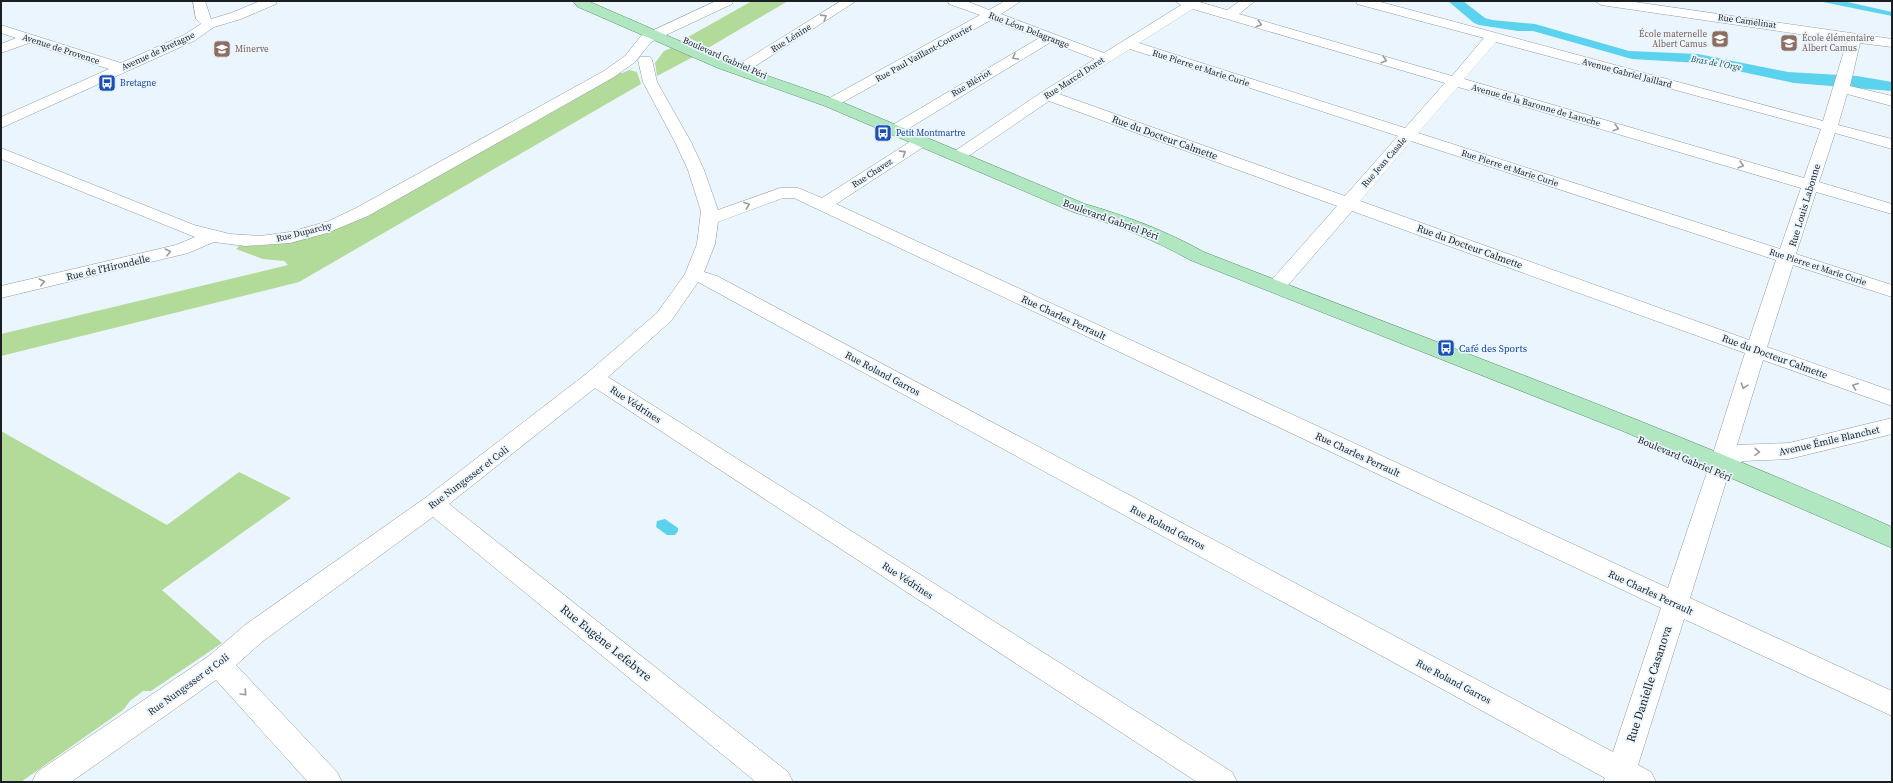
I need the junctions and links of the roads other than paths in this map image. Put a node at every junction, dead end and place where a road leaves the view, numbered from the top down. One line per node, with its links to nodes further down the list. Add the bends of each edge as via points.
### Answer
1 (199, 1): 15 (street, via 203,19)
2 (271, 1): 15 (street, Avenue de Bretagne)
3 (727, 1): 17 (street)
4 (738, 1): 17 (street)
5 (850, 1): 27 (street, Rue Lénine, one-way to 5, via 749,64)
6 (954, 1): 14 (street, Rue Léon Delagrange)
7 (1016, 1): 14 (street, Rue Paul Vaillant-Couturier)
8 (1249, 1): 13 (street)
9 (1362, 1): 18 (street, Avenue Gabriel Jaillard)
10 (1601, 1): 19 (street, Rue Camélinat)
11 (582, 2): 17 (main road, Boulevard Gabriel Péri)
12 (1186, 2): 13 (street, Avenue de la Baronne de Laroche); 23 (street, Rue Marcel Doret)
13 (1229, 15): 29 (street, Avenue de la Baronne de Laroche, one-way to 29)
14 (991, 16): 21 (street, Rue Léon Delagrange); 33 (street, Rue Paul Vaillant-Couturier)
15 (209, 24): 28 (street, Avenue de Bretagne, via 188,38)
16 (1, 29): 20 (street, Avenue de Provence)
17 (665, 35): 26 (street); 27 (main road, Boulevard Gabriel Péri)
18 (1493, 37): 29 (street, Rue Jean Casale); 35 (street, Avenue Gabriel Jaillard)
19 (1855, 37): 22 (street, Rue Camélinat); 30 (street, Rue Louis Labonne)
20 (29, 38): 24 (street); 28 (street, Avenue de Provence)
21 (1048, 38): 25 (street, Rue Léon Delagrange); 36 (street, Rue Blériot, one-way to 36)
22 (1892, 43)
23 (1128, 44): 25 (street, Rue Marcel Doret); 37 (street, Rue Pierre et Marie Curie)
24 (1, 49)
25 (1105, 58): 31 (street, Rue Marcel Doret)
26 (643, 62): 46 (street, Rue Nungesser et Coli, via 696,170 710,211); 47 (street, Rue Duparchy, via 609,74 346,220 314,231 275,239 246,241)
27 (735, 66): 33 (main road, Boulevard Gabriel Péri)
28 (122, 68): 34 (street, Avenue de Bretagne)
29 (1454, 81): 37 (street, Rue Jean Casale); 42 (street, Avenue de la Baronne de Laroche, one-way to 42)
30 (1843, 83): 32 (street); 35 (street, Rue Louis Labonne)
31 (1047, 95): 41 (street, Rue Marcel Doret); 43 (street, Rue du Docteur Calmette)
32 (1892, 101)
33 (832, 104): 36 (main road, Boulevard Gabriel Péri)
34 (1, 123)
35 (1828, 127): 39 (street, Avenue Gabriel Jaillard); 42 (street, Rue Louis Labonne)
36 (895, 130): 38 (main road, Boulevard Gabriel Péri)
37 (1407, 135): 43 (street, Rue Jean Casale); 48 (street, Rue Pierre et Marie Curie)
38 (922, 141): 41 (main road, Boulevard Gabriel Péri); 44 (street, Rue Chavez, one-way to 38)
39 (1892, 144)
40 (1, 153): 47 (street, Rue Duparchy)
41 (958, 156): 50 (main road, Boulevard Gabriel Péri, via 1079,208 1168,240 1196,256)
42 (1809, 185): 45 (street, Avenue de la Baronne de Laroche); 48 (street, Rue Louis Labonne)
43 (1348, 203): 50 (street, Rue Jean Casale); 53 (street, Rue du Docteur Calmette)
44 (823, 205): 46 (street, Rue Charles Perrault, one-way to 44, via 780,193 798,193); 60 (street, Rue Charles Perrault)
45 (1892, 209)
46 (710, 219): 49 (street, Rue Nungesser et Coli, via 706,244)
47 (212, 236): 51 (street, Rue de l'Hirondelle, one-way to 47, via 182,249)
48 (1787, 257): 52 (street, Rue Pierre et Marie Curie); 53 (street, Rue Louis Labonne)
49 (694, 275): 54 (street, Rue Nungesser et Coli, via 664,317); 63 (street, Rue Roland Garros, via 710,280)
50 (1276, 287): 57 (main road, Boulevard Gabriel Péri, via 1481,368 1600,423)
51 (2, 291)
52 (1892, 291)
53 (1756, 349): 55 (street, Rue du Docteur Calmette, one-way to 53); 57 (street, Rue Louis Labonne, one-way to 57)
54 (594, 379): 58 (street, Rue Nungesser et Coli); 67 (street, Rue Védrines)
55 (1892, 399)
56 (1892, 426): 57 (street, Avenue Émile Blanchet, one-way to 56, via 1739,453 1789,451)
57 (1720, 467): 59 (main road, Boulevard Gabriel Péri); 60 (street, Rue Danielle Casanova)
58 (433, 504): 61 (street, Rue Nungesser et Coli, via 254,633); 66 (street, Rue Eugène Lefebvre)
59 (1892, 540)
60 (1675, 603): 62 (street, Rue Charles Perrault); 63 (street, Rue Danielle Casanova)
61 (218, 664): 64 (street, Rue Nungesser et Coli); 65 (street, one-way to 65)
62 (1892, 704)
63 (1627, 778)
64 (47, 782)
65 (327, 782)
66 (778, 782)
67 (1222, 782)

